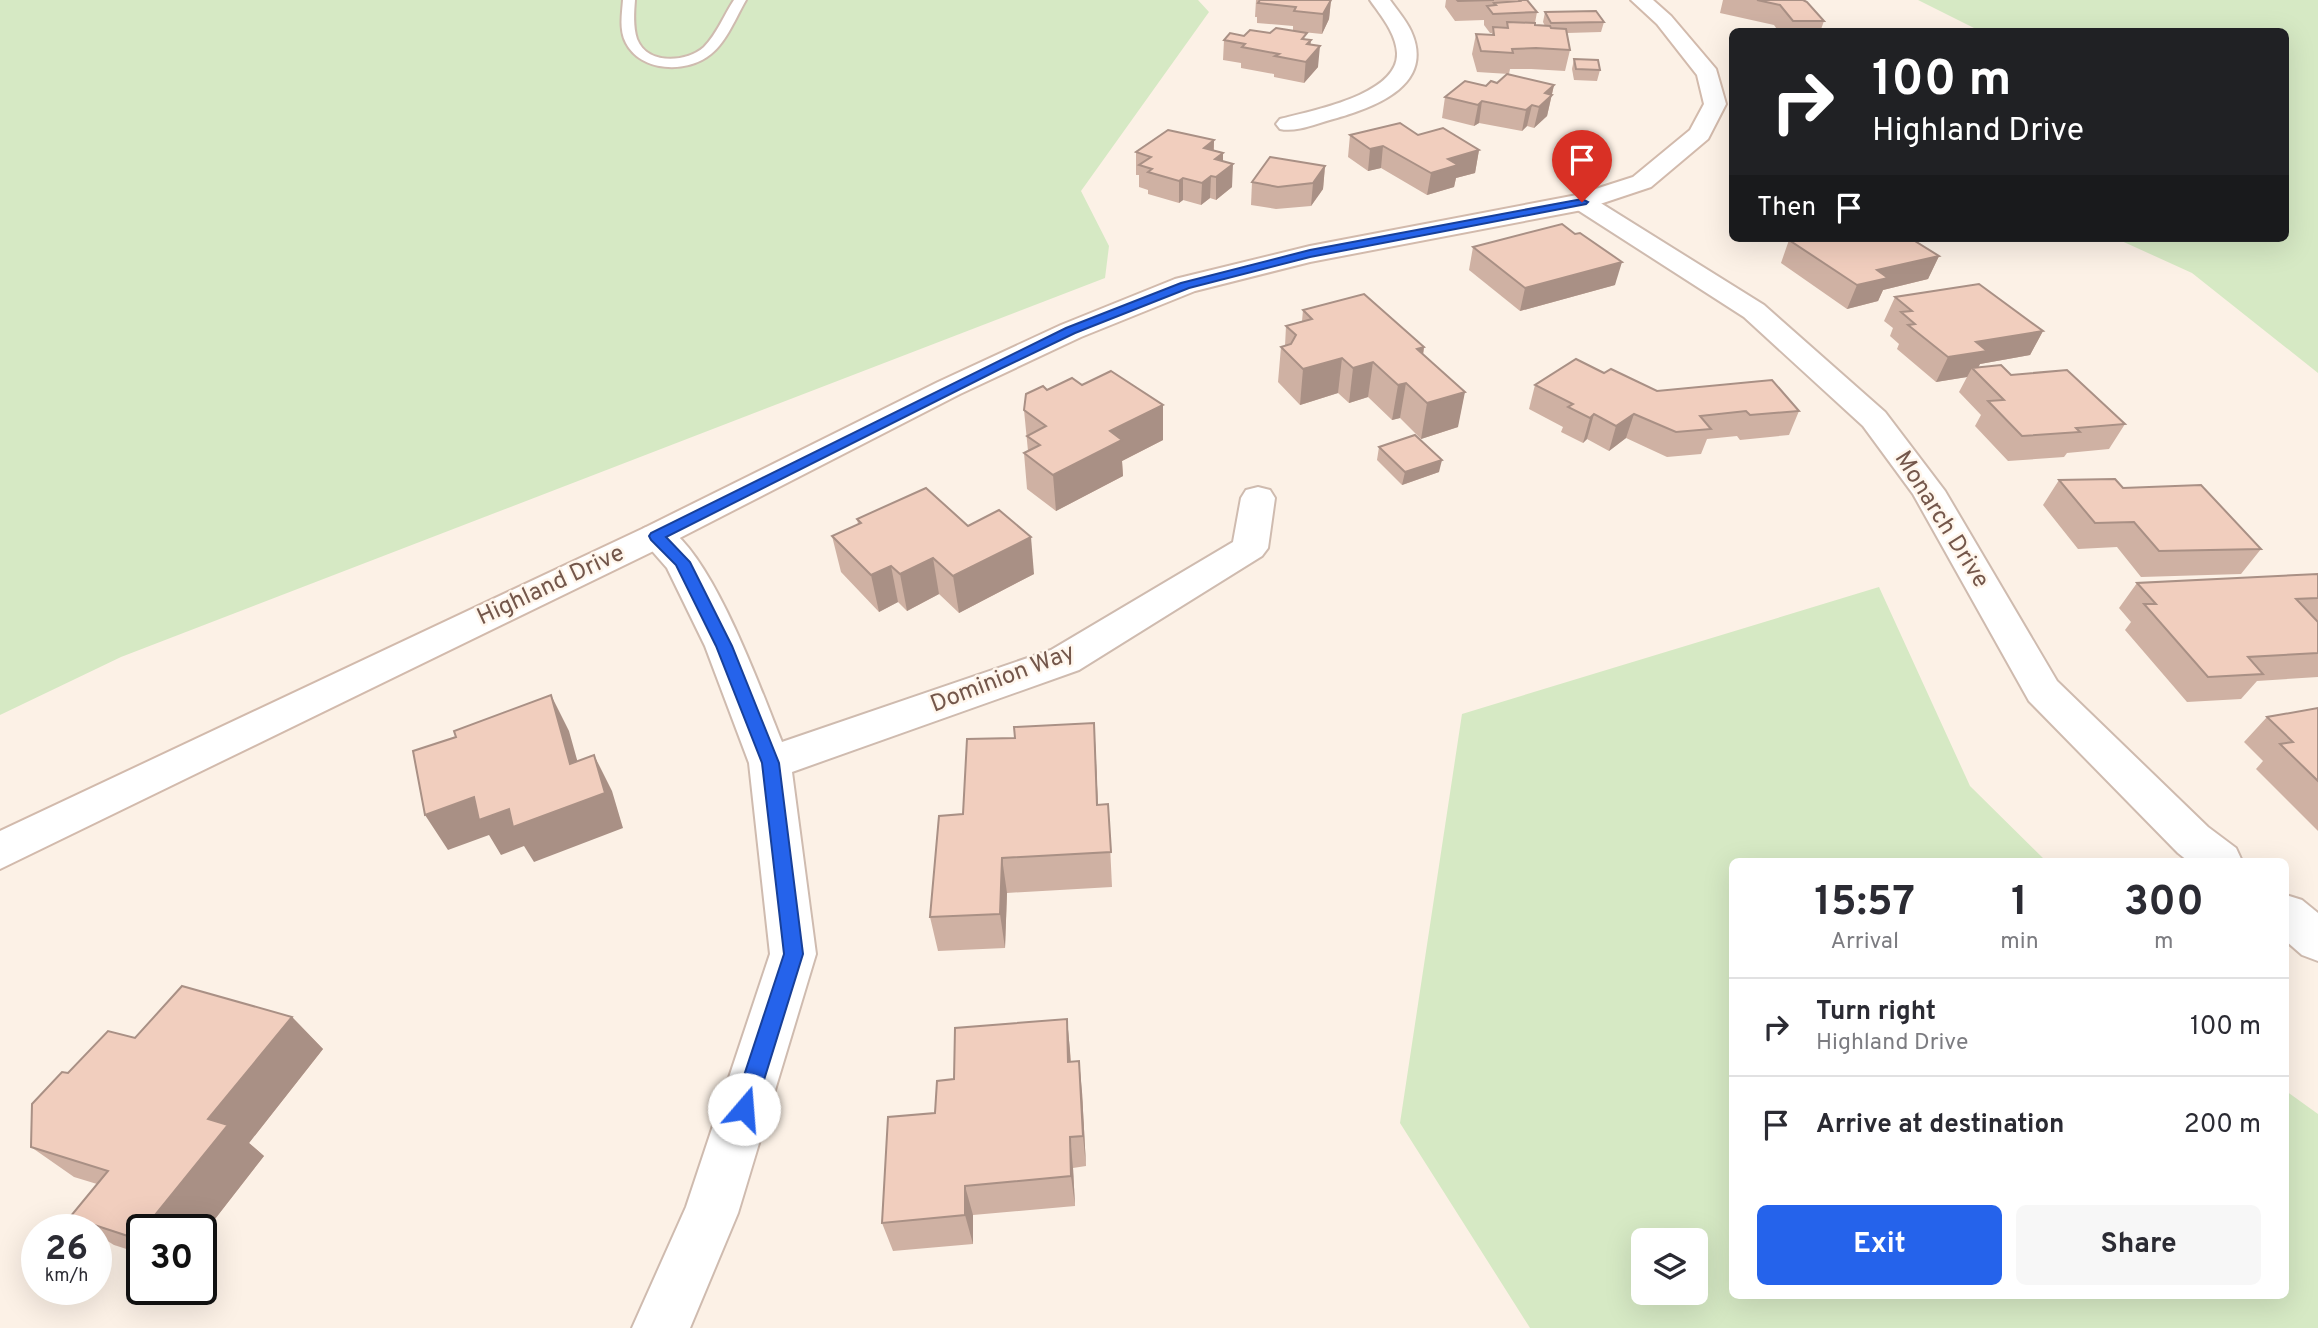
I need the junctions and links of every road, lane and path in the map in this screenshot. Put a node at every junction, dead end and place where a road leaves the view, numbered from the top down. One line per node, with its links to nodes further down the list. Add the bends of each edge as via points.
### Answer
1 (629, 0): 2 (lane, via 631,42 642,55 662,63 689,61 708,51)
2 (740, 0)
3 (1380, 0): 5 (street, via 1403,36 1407,61 1399,82 1371,101)
4 (1641, 0): 6 (street, Highland Drive, via 1664,20 1708,74 1715,104 1700,134 1642,182)
5 (1289, 124)
6 (1582, 202): 8 (street, Highland Drive, via 1310,254 1185,285 998,365); 11 (street, Monarch Drive, via 1754,311 1874,419 1928,491 2043,691)
7 (1258, 498): 9 (street, Dominion Way, via 1250,548 1065,660)
8 (656, 536): 9 (street, via 682,562 724,646); 10 (street, Highland Drive)
9 (770, 763): 14 (street, via 793,954 711,1213)
10 (0, 851)
11 (2216, 858)
12 (2289, 917): 13 (street)
13 (2318, 941)
14 (661, 1328)

